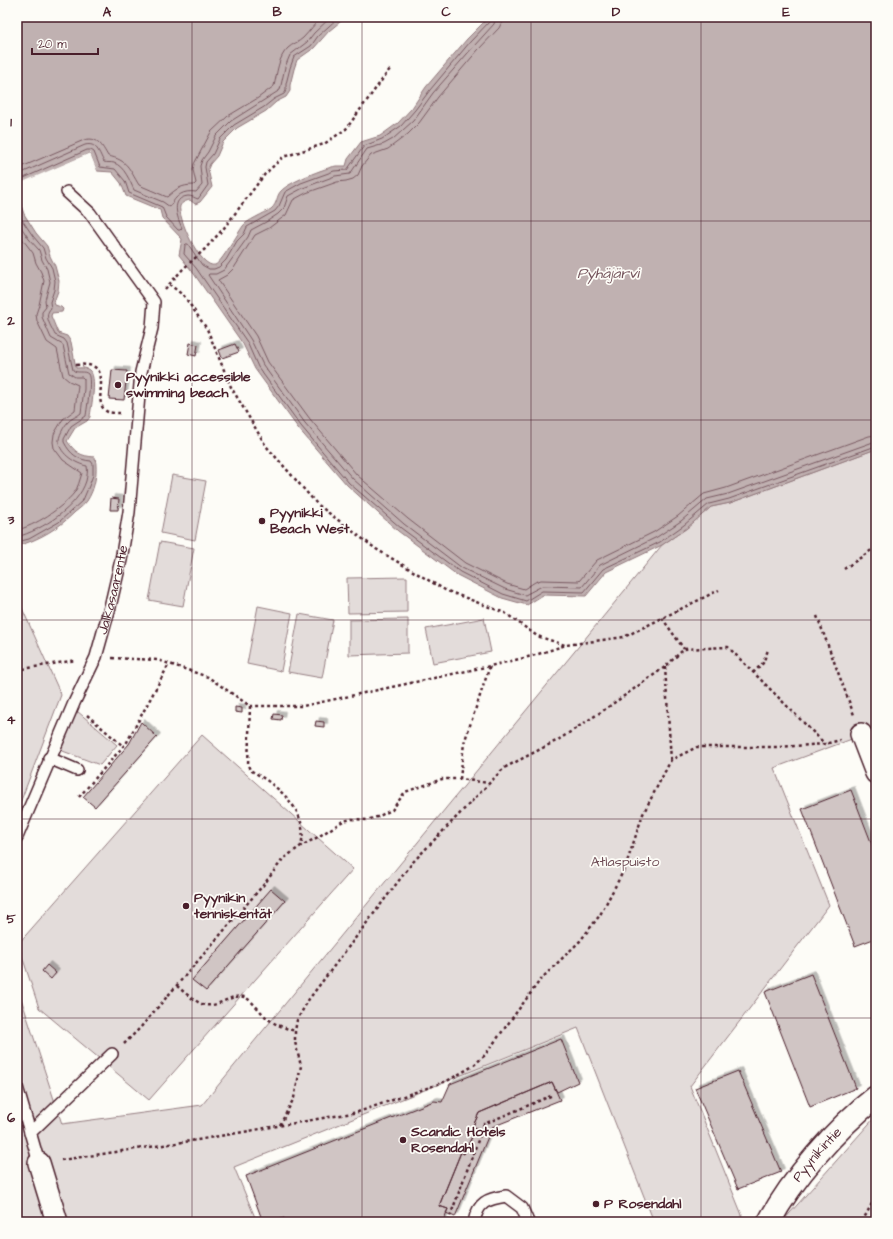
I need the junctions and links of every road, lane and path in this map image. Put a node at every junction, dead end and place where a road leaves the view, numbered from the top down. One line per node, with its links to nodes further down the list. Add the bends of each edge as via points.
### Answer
1 (390, 69): 3 (path, via 346,129 324,144 283,157 265,174 224,228)
2 (67, 192): 4 (lane, via 90,213)
3 (169, 284): 4 (path); 12 (path, via 184,296 207,329 231,387 266,446 317,504 376,549 445,590 505,613 538,636)
4 (154, 302): 6 (lane, Jalkasaarentie, via 152,328 141,372)
5 (76, 365): 6 (path, via 90,365 99,371 100,399 104,409 108,412)
6 (137, 412): 15 (lane, Jalkasaarentie, via 129,512 121,560)
7 (876, 547): 8 (path)
8 (844, 569)
9 (719, 590): 11 (path)
10 (818, 616): 23 (path)
11 (662, 618): 12 (path, via 624,637); 13 (path)
12 (566, 645): 17 (path)
13 (684, 649): 18 (path); 20 (path, via 728,648)
14 (768, 650): 20 (path, via 763,663)
15 (96, 657): 16 (path, via 158,660); 19 (path); 26 (lane, Jalkasaarentie)
16 (170, 664): 21 (path, via 208,677); 25 (path)
17 (490, 666): 21 (path, via 303,706); 30 (path, via 464,743)
18 (665, 666): 27 (path); 31 (path, via 558,740 504,768)
19 (17, 670)
20 (753, 673): 24 (path)
21 (250, 706): 34 (path, via 248,765 250,770 277,788 296,809 303,826)
22 (88, 715): 25 (path)
23 (861, 734): 24 (path); 29 (street)
24 (825, 744): 27 (path, via 696,747)
25 (123, 746): 32 (path)
26 (49, 758): 28 (lane); 33 (lane, Jalkasaarentie)
27 (671, 760): 41 (path, via 643,814 625,868 600,915 580,941 541,979 485,1055 473,1066 447,1080 358,1112)
28 (77, 770)
29 (876, 773)
30 (460, 779): 31 (path); 34 (path, via 442,779 405,792 392,810 367,820 343,821)
31 (489, 783): 36 (path, via 413,862 309,999 297,1020)
32 (79, 797)
33 (17, 837)
34 (301, 846): 35 (path, via 283,859)
35 (177, 986): 36 (path, via 198,1002 209,1005 237,996 246,998 267,1018); 37 (path, via 140,1028)
36 (295, 1031): 41 (path, via 301,1066 294,1098)
37 (112, 1054): 42 (lane)
38 (17, 1087): 42 (lane)
39 (553, 1095): 46 (path, via 484,1124)
40 (876, 1097): 49 (street, Pyynikintie, via 860,1109 819,1153 788,1191)
41 (280, 1125): 43 (path)
42 (30, 1133): 43 (lane)
43 (39, 1163): 45 (street)
44 (876, 1196): 50 (path)
45 (57, 1222)
46 (448, 1222)
47 (474, 1222): 48 (lane, via 482,1203 491,1198 506,1196 522,1208)
48 (528, 1222)
49 (769, 1222)
50 (862, 1222)

